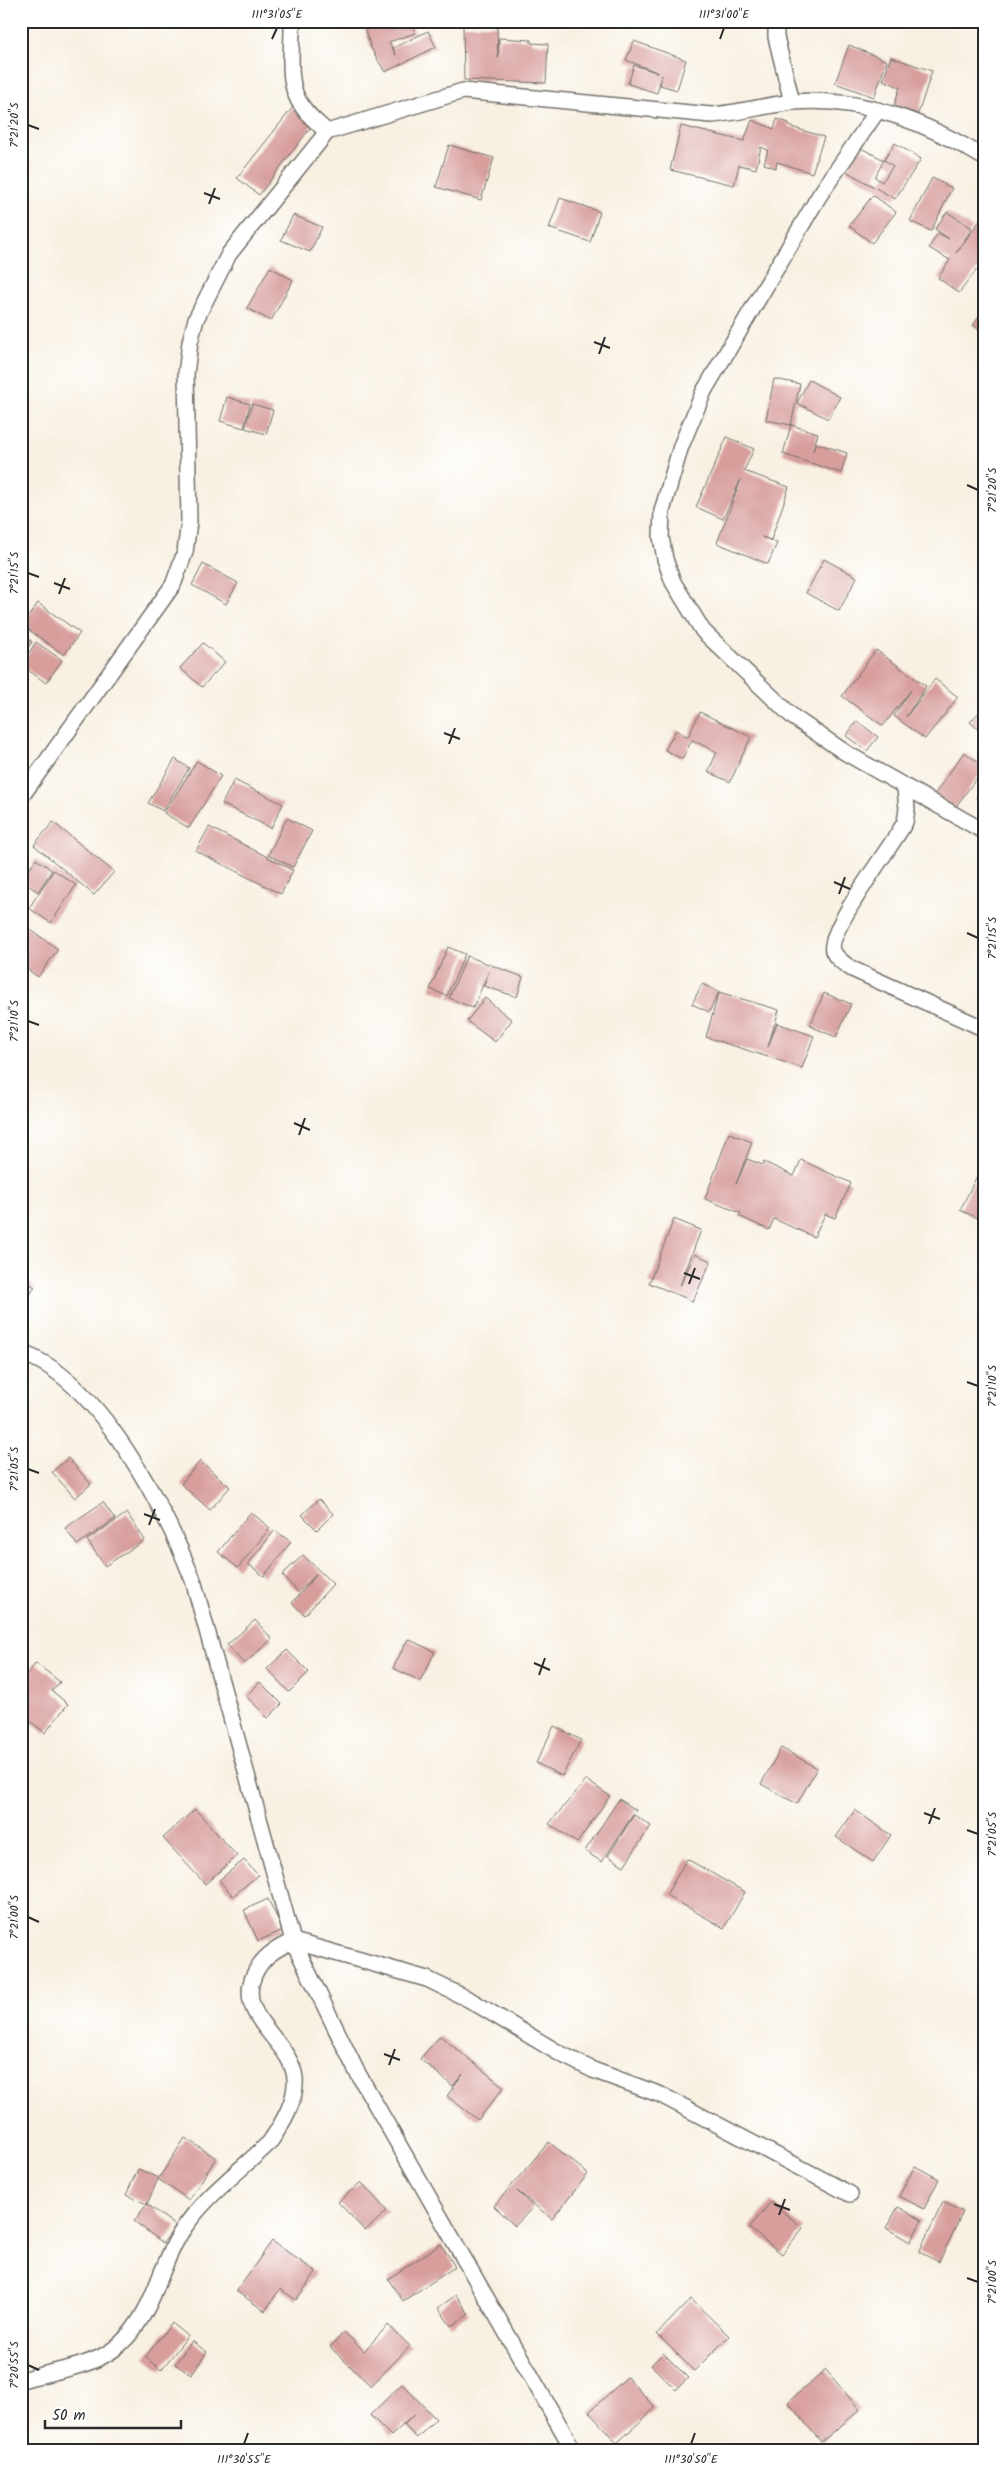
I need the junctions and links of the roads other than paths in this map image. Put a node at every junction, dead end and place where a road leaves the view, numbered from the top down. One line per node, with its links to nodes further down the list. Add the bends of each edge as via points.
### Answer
1 (776, 21): 3 (street, via 776,37)
2 (296, 23): 5 (street, via 292,83 295,95 302,108)
3 (792, 102): 4 (street, via 820,101); 5 (street, via 733,114 702,115 463,90)
4 (878, 110): 6 (street, via 920,123); 7 (street, via 819,196 704,391 681,446 662,511 661,537 673,582 703,631 723,653 793,717)
5 (327, 132): 8 (street, via 229,254 196,319 186,374 189,522 184,552 173,585)
6 (985, 158)
7 (906, 788): 9 (street); 10 (street, via 908,809 905,822 832,938 833,950 840,961 852,969)
8 (21, 798)
9 (985, 832)
10 (985, 1029)
11 (21, 1353): 12 (street, via 53,1369 76,1388 109,1426 154,1496 179,1546 193,1580)
12 (293, 1941): 13 (street, via 427,1979 470,2000 557,2052 594,2070 661,2094); 14 (street, via 266,1957 252,1978 250,1991 258,2019 290,2062 295,2077 290,2104 278,2131 194,2213 171,2250 143,2317 123,2342 92,2361); 15 (street, via 356,2070)
13 (850, 2194)
14 (21, 2380)
15 (574, 2451)

